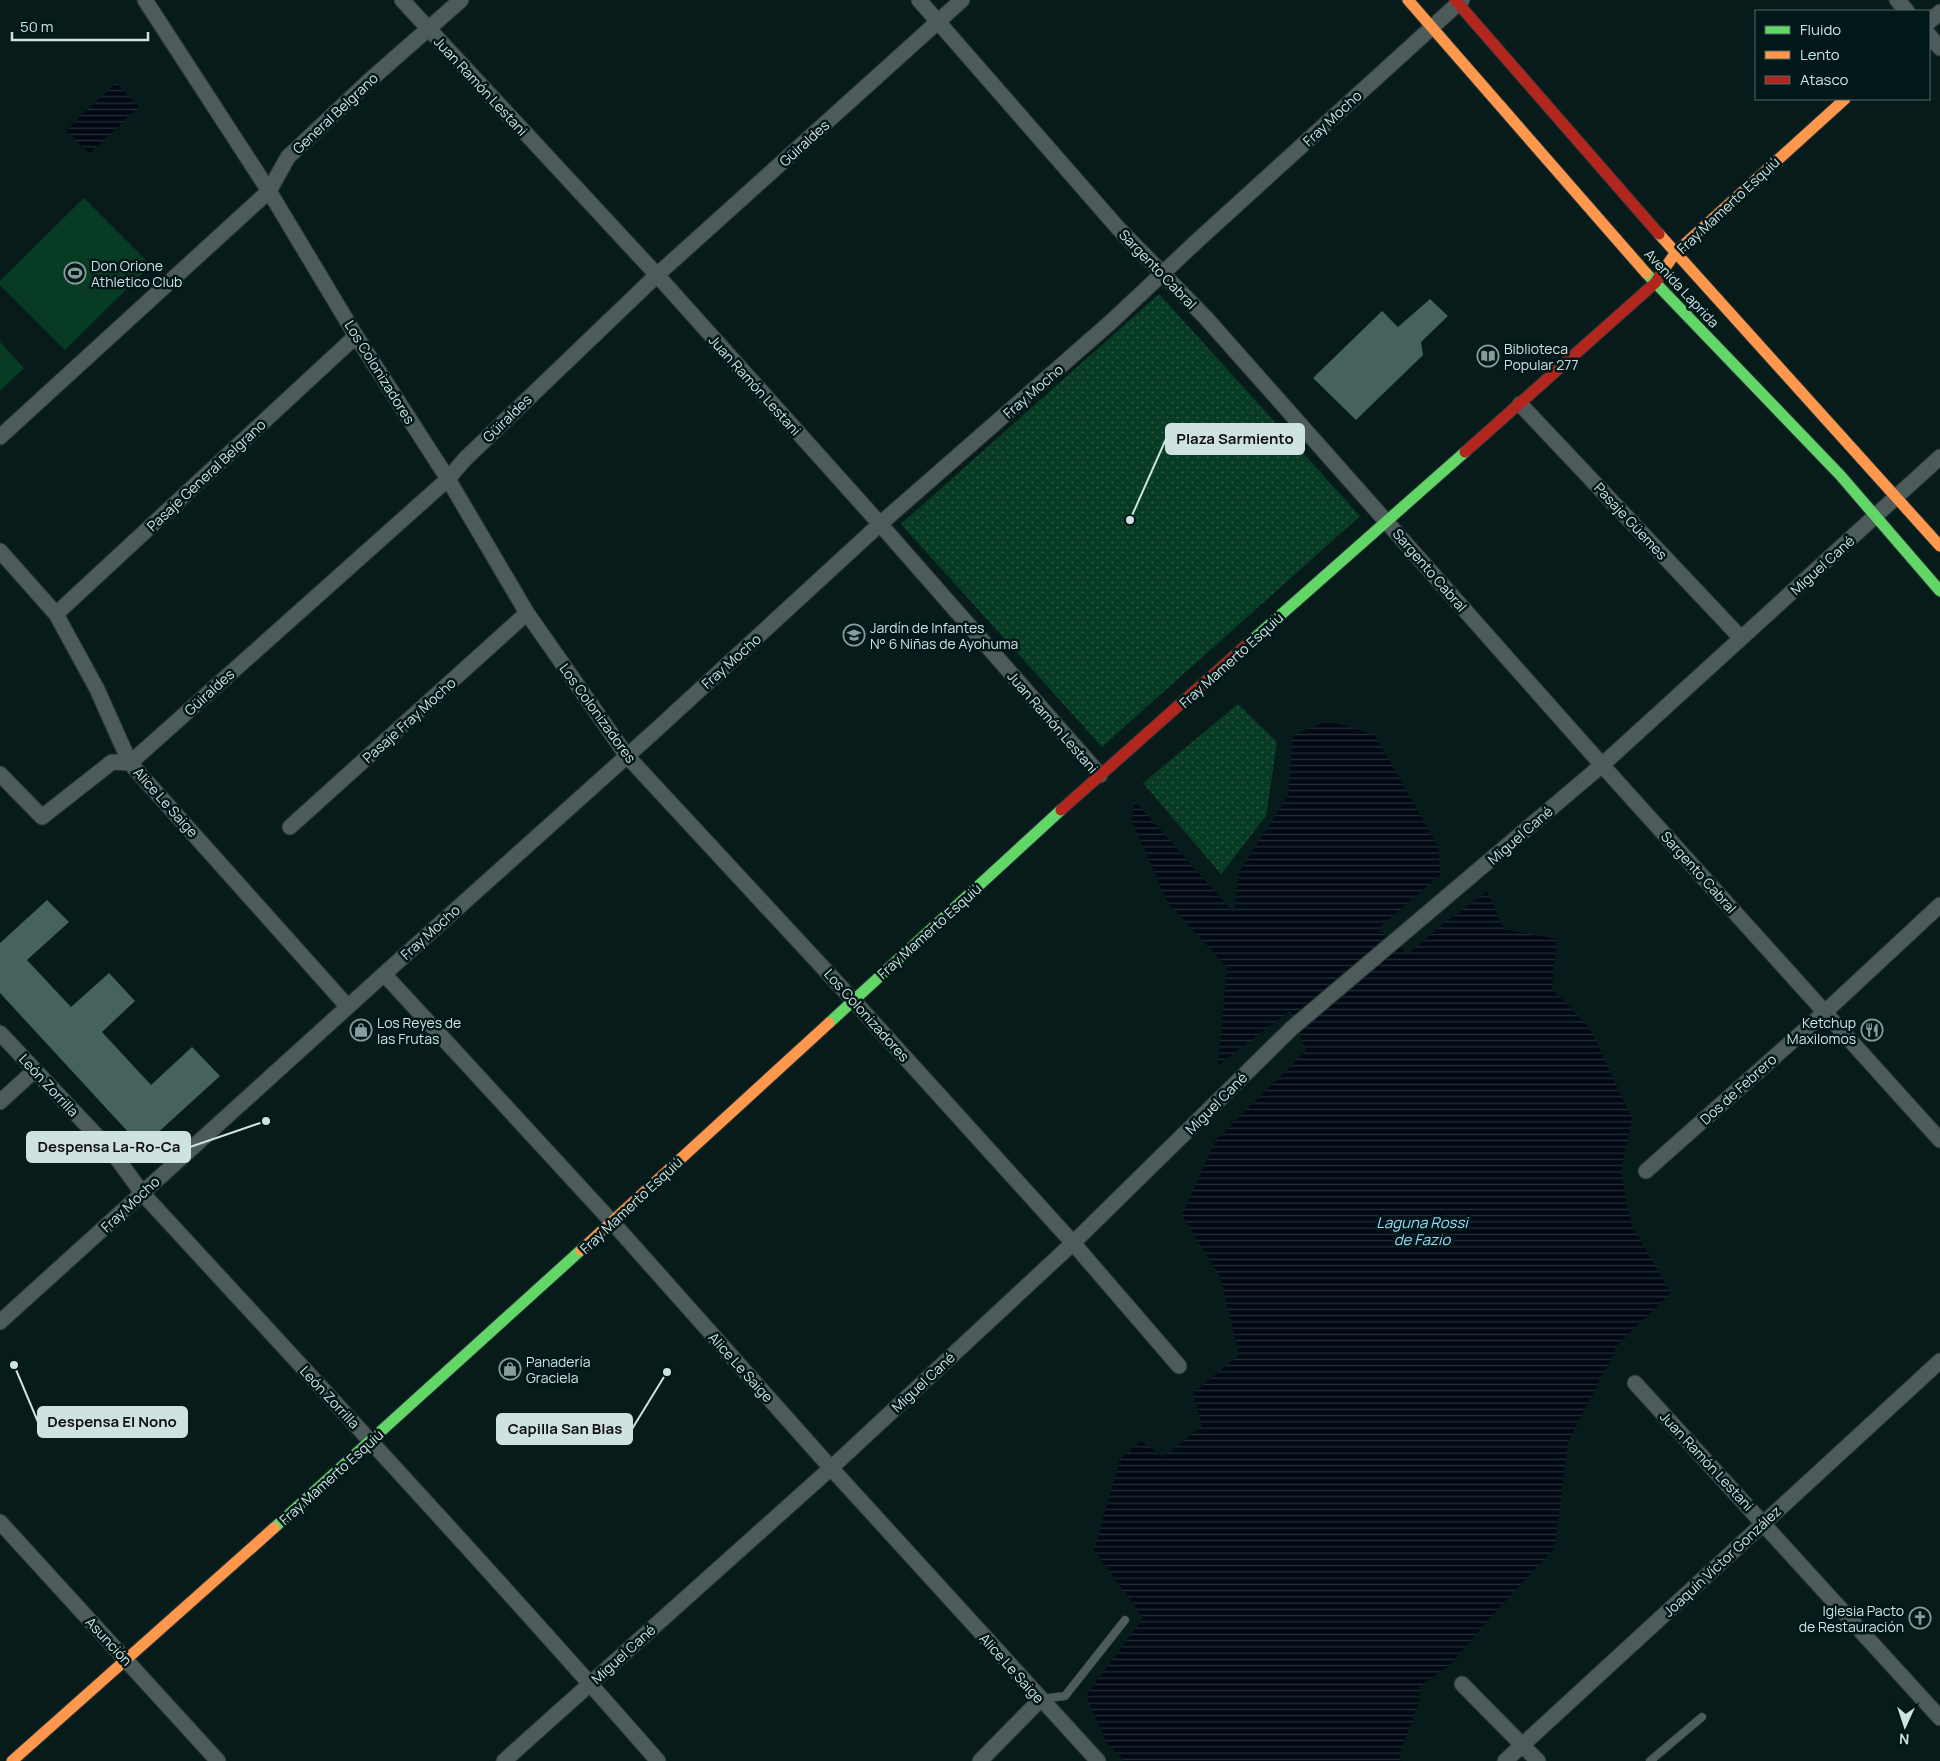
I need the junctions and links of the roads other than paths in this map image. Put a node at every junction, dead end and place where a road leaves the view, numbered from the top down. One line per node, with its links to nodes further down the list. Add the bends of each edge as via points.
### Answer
1 (145, 0): 18 (street, Los Colonizadores)
2 (402, 0): 14 (street, Juan Ramón Lestani)
3 (461, 0): 14 (street, General Belgrano)
4 (919, 0): 12 (street, Sargento Cabral)
5 (962, 0): 12 (street, Güiraldes)
6 (1408, 0): 13 (street, Avenida Laprida)
7 (1897, 0): 9 (street)
8 (1458, 1): 13 (street, Fray Mocho); 19 (street, Avenida Laprida)
9 (1906, 10)
10 (1940, 12): 11 (street)
11 (1930, 21)
12 (939, 22): 20 (street, Sargento Cabral, via 1118,228); 21 (street, Güiraldes)
13 (1432, 27): 20 (street, Fray Mocho); 22 (street, Avenida Laprida)
14 (428, 29): 18 (street, General Belgrano, via 288,156); 21 (street, Juan Ramón Lestani)
15 (1930, 36): 16 (street)
16 (1940, 48)
17 (1844, 100): 19 (street, Fray Mamerto Esquiú)
18 (270, 191): 23 (street, Los Colonizadores); 25 (street, General Belgrano)
19 (1676, 252): 22 (street, Fray Mamerto Esquiú); 28 (street, Avenida Laprida)
20 (1162, 273): 30 (street, Sargento Cabral); 31 (street, Fray Mocho, via 1112,321)
21 (657, 275): 27 (street, Güiraldes, via 465,459); 31 (street, Juan Ramón Lestani)
22 (1655, 282): 24 (street, Fray Mamerto Esquiú); 29 (street, Avenida Laprida, via 1840,475)
23 (356, 336): 27 (street, Los Colonizadores); 35 (street, Pasaje General Belgrano)
24 (1520, 404): 30 (street, Fray Mamerto Esquiú); 37 (street, Pasaje Güemes)
25 (0, 437)
26 (1940, 457): 28 (street, Miguel Cané)
27 (448, 480): 36 (street, Los Colonizadores); 39 (street, Güiraldes)
28 (1896, 497): 29 (street, Miguel Cané); 32 (street, Avenida Laprida)
29 (1875, 516): 34 (street, Avenida Laprida); 37 (street, Miguel Cané)
30 (1387, 522): 40 (street, Sargento Cabral); 42 (street, Fray Mamerto Esquiú)
31 (880, 524): 38 (street, Fray Mocho); 42 (street, Juan Ramón Lestani)
32 (1940, 546)
33 (0, 551): 35 (street, Alice Le Saige)
34 (1940, 591)
35 (56, 614): 39 (street, Alice Le Saige, via 97,689)
36 (527, 614): 38 (street, Los Colonizadores); 43 (street, Pasaje Fray Mocho)
37 (1742, 638): 40 (street, Miguel Cané)
38 (627, 756): 45 (street, Fray Mocho); 46 (street, Los Colonizadores)
39 (130, 763): 41 (street, via 112,762 42,817); 47 (street, Alice Le Saige)
40 (1602, 765): 48 (street, Sargento Cabral); 56 (street, Miguel Cané, via 1292,1028)
41 (0, 774)
42 (1100, 775): 46 (street, Fray Mamerto Esquiú)
43 (290, 826)
44 (1940, 905): 48 (street, Dos de Febrero)
45 (384, 974): 47 (street, Fray Mocho); 55 (street, Alice Le Saige)
46 (853, 1000): 55 (street, Fray Mamerto Esquiú); 56 (street, Los Colonizadores)
47 (348, 1007): 54 (street, Fray Mocho)
48 (1825, 1012): 52 (street, Sargento Cabral); 53 (street, Dos de Febrero)
49 (0, 1033): 50 (street, León Zorrilla)
50 (35, 1070): 51 (street); 54 (street, León Zorrilla, via 113,1153)
51 (0, 1102)
52 (1940, 1140)
53 (1646, 1171)
54 (143, 1194): 57 (street, Fray Mocho); 61 (street, León Zorrilla)
55 (613, 1223): 61 (street, Fray Mamerto Esquiú); 62 (street, Alice Le Saige)
56 (1074, 1244): 59 (street, Los Colonizadores); 62 (street, Miguel Cané)
57 (0, 1322)
58 (1940, 1360): 64 (street, Joaquín Víctor González)
59 (1179, 1366)
60 (1635, 1383): 64 (street, Juan Ramón Lestani)
61 (371, 1442): 66 (street, Fray Mamerto Esquiú); 67 (street, León Zorrilla)
62 (831, 1468): 67 (street, Miguel Cané); 69 (street, Alice Le Saige)
63 (0, 1522): 66 (street, Asunción)
64 (1764, 1523): 71 (street, Juan Ramón Lestani); 72 (street, Joaquín Víctor González)
65 (1125, 1620): 69 (lane, via 1065,1696)
66 (126, 1659): 73 (street, Fray Mamerto Esquiú); 74 (street, Asunción)
67 (590, 1683): 75 (street, Miguel Cané); 76 (street, León Zorrilla)
68 (1462, 1684): 72 (street)
69 (1041, 1699): 77 (street); 78 (street, Alice Le Saige)
70 (1702, 1717): 81 (lane)
71 (1940, 1718)
72 (1523, 1745): 79 (street, Joaquín Víctor González); 80 (street)
73 (12, 1761)
74 (218, 1761)
75 (504, 1761)
76 (658, 1761)
77 (980, 1761)
78 (1098, 1761)
79 (1504, 1761)
80 (1538, 1761)
81 (1650, 1761)

